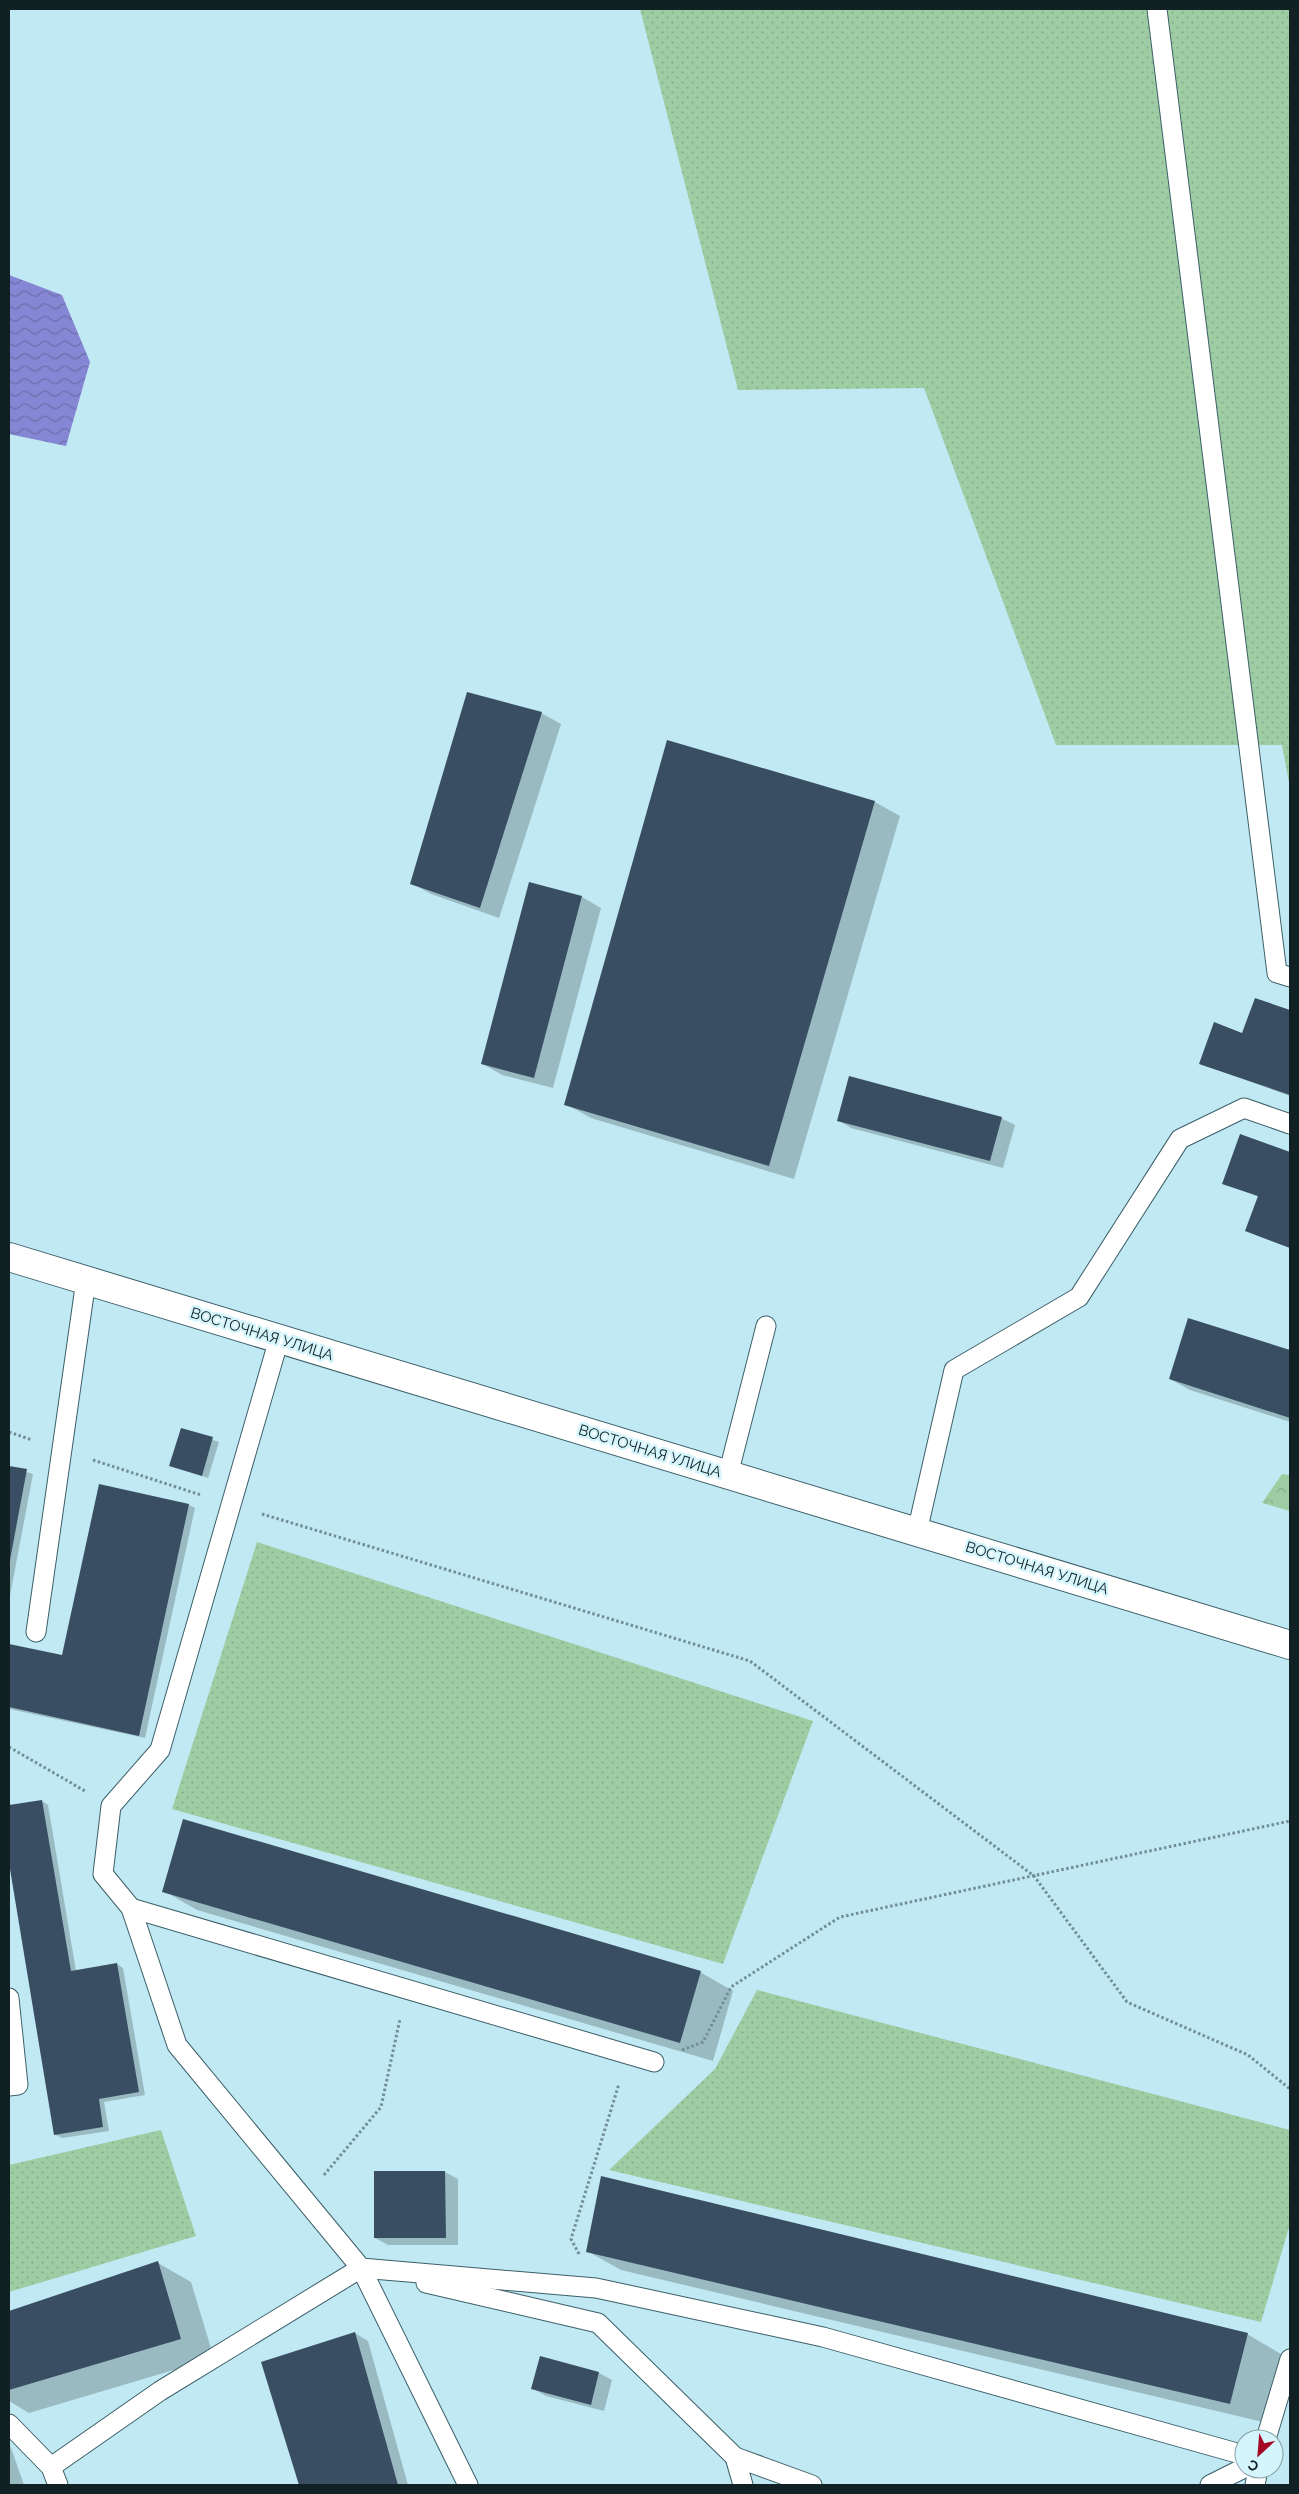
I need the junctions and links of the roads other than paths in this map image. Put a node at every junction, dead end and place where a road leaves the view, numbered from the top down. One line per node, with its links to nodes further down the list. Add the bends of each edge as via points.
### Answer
1 (1157, 9): 2 (lane, via 1277,973)
2 (1290, 977)
3 (1290, 1124): 9 (lane, via 1244,1108 1180,1139 1079,1297 954,1370)
4 (9, 1257): 5 (main road, ВОСТОЧНАЯ УЛИЦА)
5 (86, 1280): 7 (main road, ВОСТОЧНАЯ УЛИЦА); 10 (lane)
6 (766, 1326): 8 (lane)
7 (279, 1339): 8 (main road, ВОСТОЧНАЯ УЛИЦА); 12 (lane, via 160,1750 111,1806 103,1874)
8 (728, 1475): 9 (main road, ВОСТОЧНАЯ УЛИЦА)
9 (917, 1532): 11 (main road, ВОСТОЧНАЯ УЛИЦА)
10 (36, 1632)
11 (1290, 1645)
12 (131, 1908): 14 (lane); 16 (lane, via 178,2044)
13 (9, 1998): 15 (lane, via 18,2085)
14 (654, 2062)
15 (9, 2086)
16 (360, 2268): 20 (lane, via 596,2288 823,2338); 21 (lane, via 598,2323); 22 (lane, via 160,2391); 25 (lane)
17 (1290, 2359): 19 (lane)
18 (9, 2424): 22 (lane)
19 (1269, 2429)
20 (1234, 2452)
21 (735, 2456): 26 (lane); 27 (lane)
22 (51, 2467): 24 (lane)
23 (1234, 2473): 28 (lane)
24 (58, 2485)
25 (468, 2485)
26 (743, 2485)
27 (812, 2485)
28 (1210, 2485)

